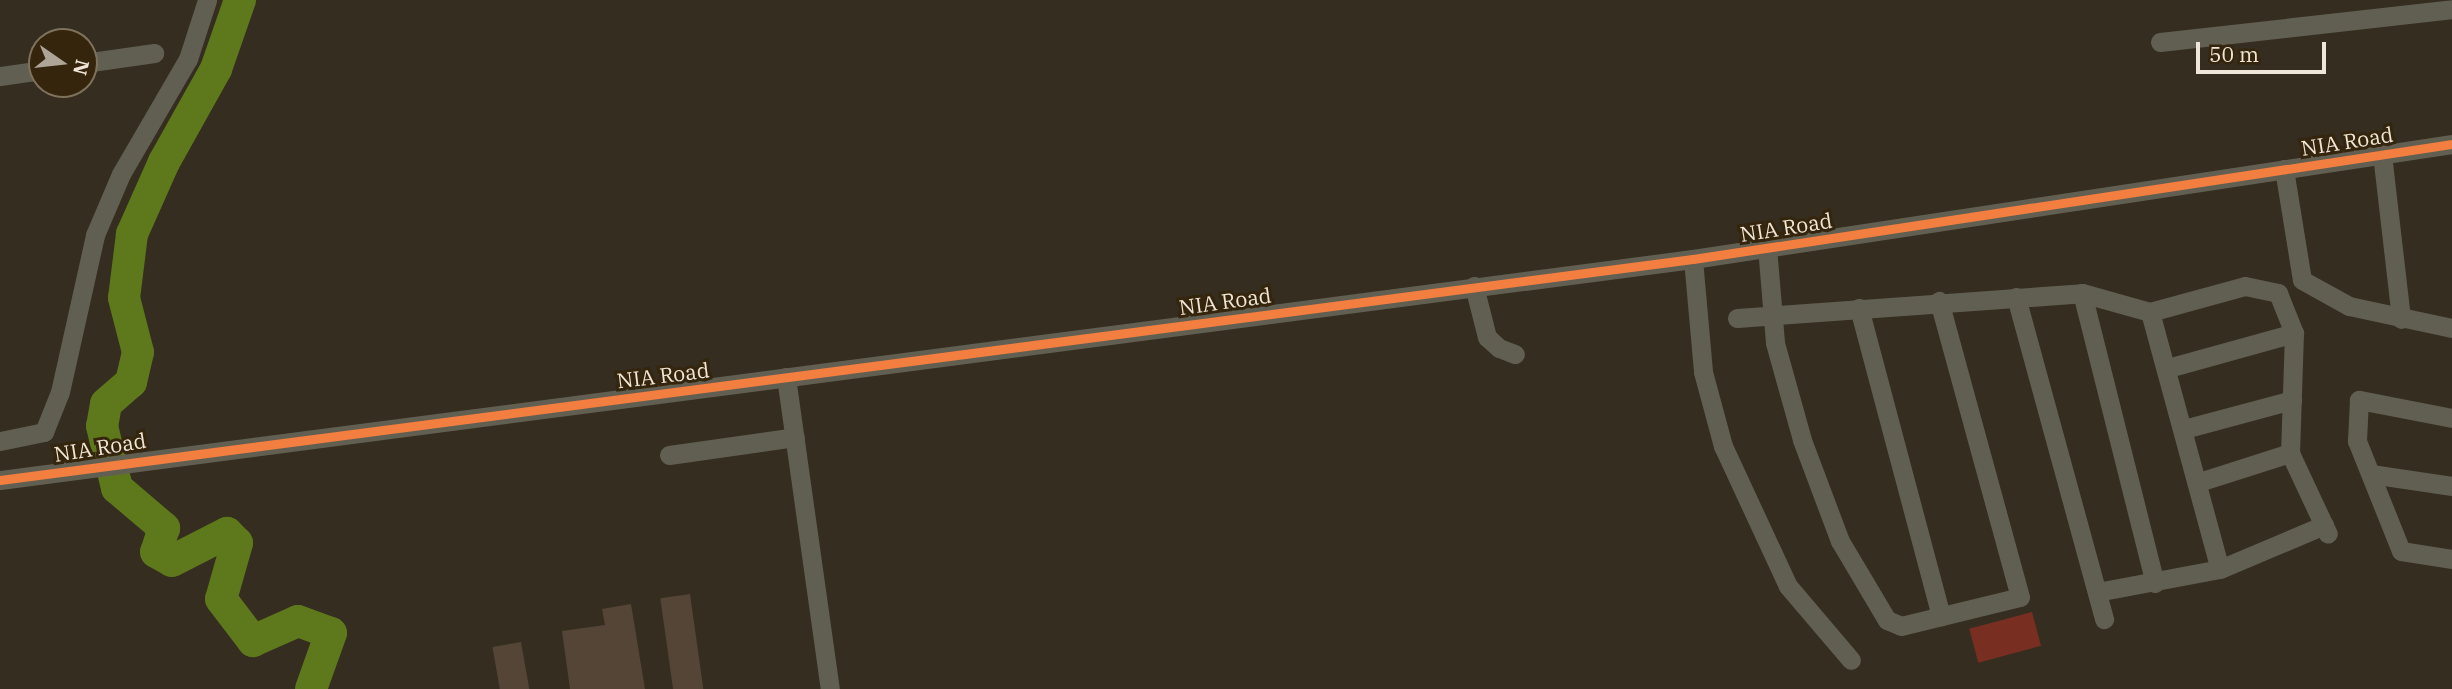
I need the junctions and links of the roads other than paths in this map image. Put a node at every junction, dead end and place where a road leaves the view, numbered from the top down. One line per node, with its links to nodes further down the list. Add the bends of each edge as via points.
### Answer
1 (207, 0): 32 (street, via 188,60 121,174 95,235 60,392 44,432)
2 (2367, 9): 3 (street); 4 (street)
3 (2452, 9)
4 (2160, 42)
5 (154, 53): 6 (street)
6 (98, 62)
7 (28, 72): 8 (street)
8 (0, 76)
9 (2452, 144): 10 (street, NIA Road)
10 (2382, 154): 11 (street, NIA Road); 22 (street)
11 (2284, 169): 12 (street, NIA Road); 22 (street, via 2302,280 2349,306)
12 (1767, 247): 13 (street, NIA Road); 20 (street)
13 (1693, 259): 14 (street, NIA Road); 45 (street, via 1703,372 1723,446 1788,586)
14 (1474, 286): 25 (street, via 1487,337); 27 (street, NIA Road)
15 (2082, 293): 16 (street); 19 (street); 41 (street)
16 (2016, 297): 17 (street); 42 (street)
17 (1939, 300): 18 (street); 43 (street, via 2020,597)
18 (1859, 308): 20 (street); 43 (street)
19 (2150, 312): 24 (street, via 2245,286 2278,293); 26 (street)
20 (1772, 315): 21 (street); 43 (street, via 1775,343 1802,440 1840,541 1893,625)
21 (1737, 318)
22 (2401, 319): 23 (street)
23 (2452, 328)
24 (2294, 333): 26 (street); 28 (street)
25 (1515, 354)
26 (2168, 368): 30 (street)
27 (786, 377): 31 (street); 36 (street, NIA Road)
28 (2292, 400): 30 (street); 33 (street)
29 (2452, 418): 35 (street, via 2359,400 2357,442)
30 (2184, 429): 37 (street)
31 (795, 438): 34 (street); 46 (street)
32 (0, 441)
33 (2290, 453): 37 (street); 40 (street, via 2326,529)
34 (669, 455)
35 (2371, 474): 38 (street); 39 (street, via 2401,551)
36 (0, 480)
37 (2199, 482): 40 (street)
38 (2452, 486)
39 (2452, 559)
40 (2220, 569): 41 (street)
41 (2155, 583): 42 (street)
42 (2097, 592): 44 (street)
43 (1941, 616)
44 (2104, 619)
45 (1850, 660)
46 (831, 689)

